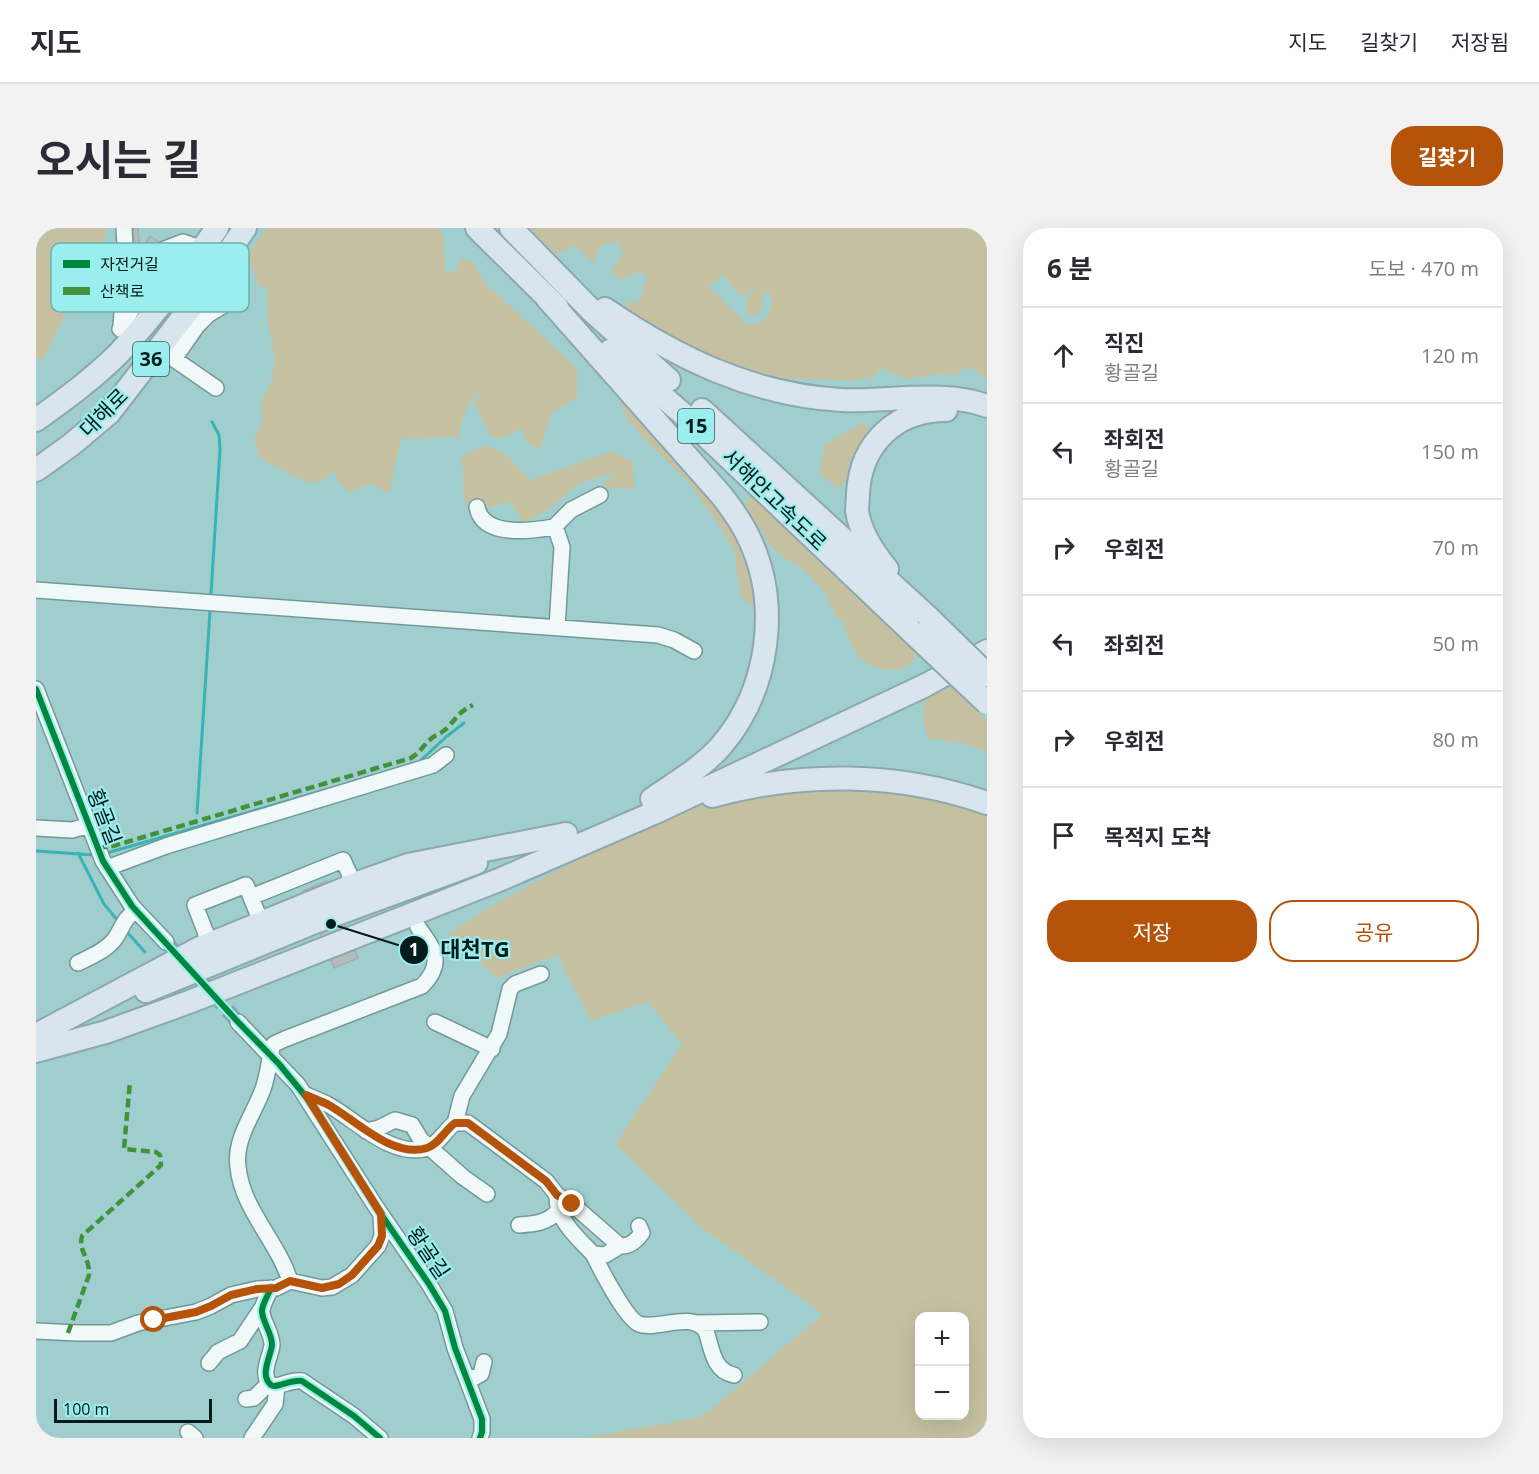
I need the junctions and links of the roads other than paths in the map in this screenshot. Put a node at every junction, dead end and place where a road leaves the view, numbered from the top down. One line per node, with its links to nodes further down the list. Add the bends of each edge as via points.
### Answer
1 (124, 228): 6 (street)
2 (217, 228): 7 (highway, 대해로 / 36)
3 (245, 228): 8 (highway, 대해로 / 36)
4 (477, 228): 10 (highway, 서해안고속도로 / 15)
5 (511, 228): 9 (highway, 서해안고속도로 / 15)
6 (125, 243)
7 (206, 243)
8 (234, 243)
9 (562, 279): 19 (highway, via 672,352 750,385 840,400 951,399); 27 (highway, 서해안고속도로 / 15)
10 (547, 298): 27 (highway, 서해안고속도로 / 15); 37 (highway, via 722,496 750,540 760,569 765,599 765,657 750,704 720,747)
11 (122, 312): 15 (street)
12 (130, 312): 15 (street)
13 (155, 312): 17 (highway, 대해로 / 36)
14 (195, 312): 16 (highway, 대해로 / 36)
15 (120, 329): 17 (street)
16 (166, 353): 18 (street); 22 (highway, 대해로 / 36, via 109,413)
17 (117, 355): 21 (highway, 대해로 / 36)
18 (216, 388)
19 (987, 406)
20 (987, 418): 27 (highway, via 955,410 930,410 901,420 882,434 868,455 859,480 857,511 864,534)
21 (36, 420)
22 (36, 470)
23 (600, 495): 25 (street, via 571,510)
24 (477, 507): 25 (street, via 488,524 503,529 541,531)
25 (554, 527): 28 (street, via 562,547)
26 (36, 590): 28 (street)
27 (919, 624): 32 (highway, 서해안고속도로 / 15, bridge); 34 (highway, 서해안고속도로 / 15, bridge)
28 (558, 627): 30 (street, via 664,636)
29 (987, 638): 37 (highway)
30 (694, 651)
31 (987, 651): 37 (highway, via 926,685)
32 (987, 675)
33 (36, 689): 38 (street, 황골길)
34 (987, 703)
35 (446, 755): 42 (street, via 433,765 187,839)
36 (987, 802): 37 (highway, via 924,785 839,777 789,780)
37 (654, 805): 40 (highway); 41 (highway)
38 (90, 825): 39 (street, via 72,830); 42 (street, 황골길)
39 (36, 828)
40 (566, 834): 43 (highway, via 408,865); 54 (highway, via 506,866 231,974)
41 (552, 856): 47 (highway, via 520,878); 54 (highway, via 189,1002 106,1032)
42 (102, 859): 45 (street, 황골길)
43 (354, 884): 44 (street, via 344,860); 46 (highway)
44 (251, 897): 46 (street); 49 (street, via 246,885 195,905)
45 (136, 910): 48 (street, 황골길); 50 (street, via 110,944)
46 (261, 922): 49 (highway)
47 (418, 927): 54 (highway, via 163,1024 82,1045); 56 (street, via 436,962 422,986 285,1039 274,1044)
48 (166, 942)
49 (210, 944): 54 (highway)
50 (78, 963)
51 (541, 974): 55 (street, via 510,988)
52 (238, 1022): 56 (street, 황골길)
53 (435, 1022): 55 (street)
54 (37, 1043)
55 (492, 1049): 58 (street, via 462,1096)
56 (270, 1055): 57 (street, 황골길); 69 (street, via 264,1087 244,1130 237,1166 249,1202)
57 (306, 1095): 59 (street); 64 (street, 황골길)
58 (455, 1123): 60 (street); 62 (street, via 468,1123 477,1129 546,1181)
59 (366, 1131): 60 (street, via 402,1147); 60 (street, via 395,1120 412,1125)
60 (428, 1148): 61 (street)
61 (487, 1194)
62 (557, 1195): 63 (street); 67 (street)
63 (558, 1211): 65 (street, via 548,1220); 68 (street)
64 (381, 1214): 69 (street, 황골길, via 382,1236 378,1246 352,1275 332,1287 322,1288); 75 (street, 황골길, via 429,1284)
65 (519, 1225)
66 (639, 1226): 67 (street, via 639,1238)
67 (620, 1246): 68 (street, via 605,1255)
68 (593, 1254): 74 (street, via 620,1302 639,1324)
69 (290, 1281): 70 (street)
70 (271, 1288): 72 (street); 76 (street, via 243,1291 196,1312 138,1323 111,1333)
71 (452, 1306): 75 (street, via 461,1324)
72 (262, 1308): 78 (street, via 240,1341 218,1352); 81 (street, via 271,1336 266,1371)
73 (760, 1322): 74 (street)
74 (696, 1323): 79 (street, via 706,1331 720,1369)
75 (451, 1328): 80 (street, 황골길)
76 (36, 1330)
77 (484, 1362): 80 (street, via 482,1374)
78 (209, 1363)
79 (734, 1375)
80 (468, 1381): 85 (street, 황골길, via 482,1419)
81 (273, 1385): 82 (street); 83 (street, via 302,1381 354,1416); 84 (street, via 276,1404)
82 (246, 1399)
83 (375, 1436)
84 (252, 1438)
85 (480, 1438)

